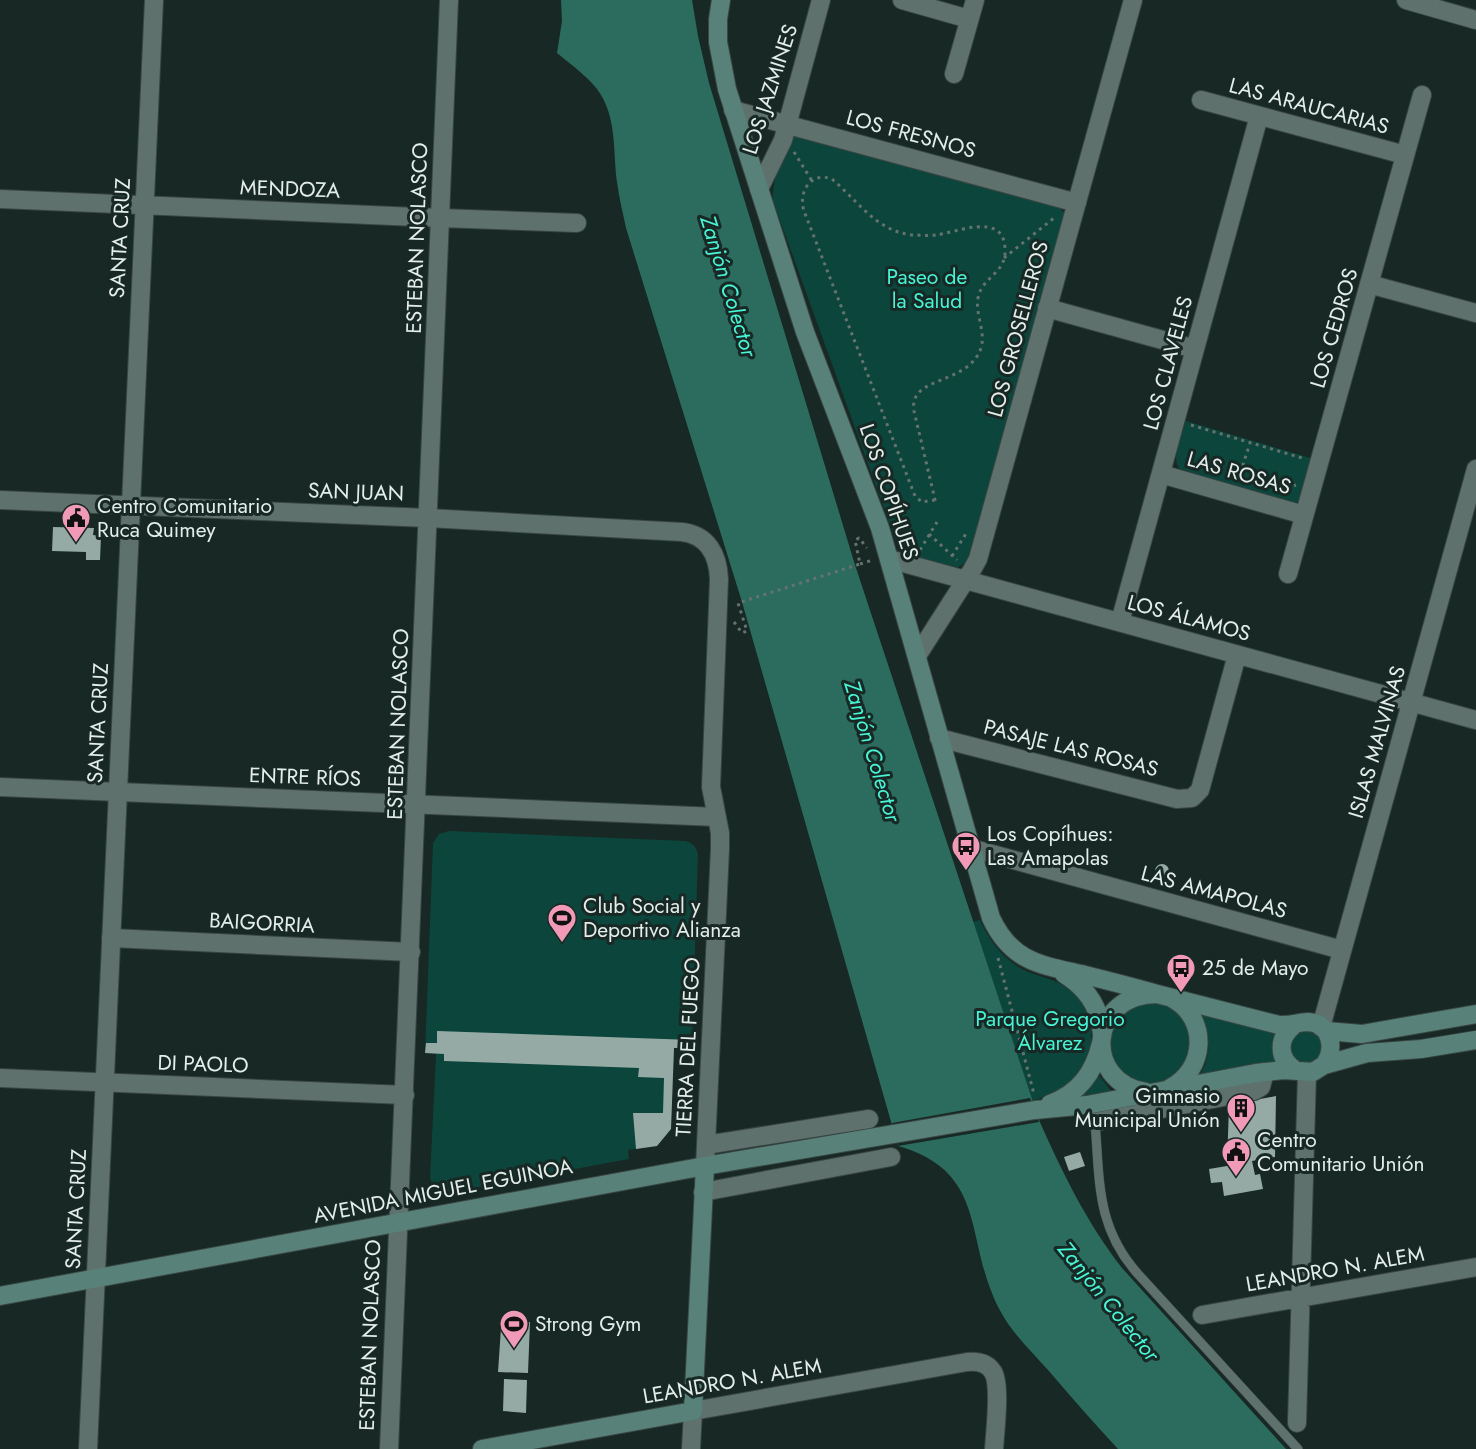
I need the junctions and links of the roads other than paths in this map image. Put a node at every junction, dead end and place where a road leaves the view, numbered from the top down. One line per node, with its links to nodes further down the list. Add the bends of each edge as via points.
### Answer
1 (154, 0): 22 (street, SANTA CRUZ)
2 (448, 0): 23 (street, ESTEBAN NOLASCO)
3 (721, 0): 15 (main road, LOS COPÍHUES, via 718,42)
4 (821, 0): 17 (street, LOS JAZMINES)
5 (902, 0): 10 (street)
6 (975, 0): 10 (street)
7 (1133, 0): 21 (street, LOS GROSELLEROS)
8 (1406, 0): 9 (street)
9 (1448, 6): 11 (street)
10 (969, 19): 12 (street)
11 (1476, 20)
12 (954, 74)
13 (1422, 95): 18 (street, LOS CEDROS)
14 (1201, 100): 16 (street, LAS ARAUCARIAS)
15 (733, 110): 17 (street, LOS FRESNOS); 19 (main road, LOS COPÍHUES)
16 (1259, 116): 18 (street, LAS ARAUCARIAS); 28 (street, LOS CLAVELES)
17 (787, 124): 19 (street, LOS JAZMINES); 21 (street, LOS FRESNOS)
18 (1405, 155): 25 (street, LOS CEDROS)
19 (759, 189): 36 (main road, LOS COPÍHUES, via 808,339 876,514)
20 (0, 199): 22 (street, MENDOZA)
21 (1077, 203): 26 (street, LOS GROSELLEROS)
22 (144, 205): 23 (street, MENDOZA); 32 (street, SANTA CRUZ)
23 (440, 218): 24 (street, MENDOZA); 34 (street, ESTEBAN NOLASCO)
24 (577, 222)
25 (1369, 284): 27 (street); 33 (street, LOS CEDROS)
26 (1047, 308): 28 (street); 37 (street, LOS GROSELLEROS, via 980,553)
27 (1476, 313)
28 (1196, 349): 30 (street, LOS CLAVELES)
29 (1476, 469): 42 (street, ISLAS MALVINAS)
30 (1161, 474): 33 (street, LAS ROSAS); 39 (street, LOS CLAVELES)
31 (0, 500): 32 (street, SAN JUAN)
32 (131, 505): 34 (street, SAN JUAN); 46 (street, SANTA CRUZ)
33 (1305, 516): 38 (street, LOS CEDROS)
34 (428, 518): 35 (street, SAN JUAN, via 682,531); 47 (street, ESTEBAN NOLASCO)
35 (708, 543): 48 (street, TIERRA DEL FUEGO, via 717,564 718,579 711,787)
36 (882, 559): 37 (street, LOS ÁLAMOS); 41 (main road, LOS COPÍHUES)
37 (964, 573): 39 (street, LOS ÁLAMOS); 41 (street, LOS GROSELLEROS)
38 (1288, 574)
39 (1120, 622): 40 (street, LOS ÁLAMOS)
40 (1237, 655): 42 (street, LOS ÁLAMOS); 44 (street, PASAJE LAS ROSAS, via 1200,790 1192,798 1177,799)
41 (916, 656): 44 (main road, LOS COPÍHUES)
42 (1411, 702): 43 (street, LOS ÁLAMOS); 51 (street, ISLAS MALVINAS)
43 (1476, 720)
44 (939, 738): 49 (main road, LOS COPÍHUES)
45 (0, 788): 46 (street, ENTRE RÍOS)
46 (118, 792): 47 (street, ENTRE RÍOS); 50 (street, SANTA CRUZ)
47 (417, 804): 48 (street, ENTRE RÍOS); 52 (street, ESTEBAN NOLASCO)
48 (717, 817): 70 (street, TIERRA DEL FUEGO, via 720,849)
49 (970, 848): 51 (street, LAS AMAPOLAS); 53 (main road, LOS COPÍHUES, via 988,910 1002,937 1027,958)
50 (111, 938): 52 (street, BAIGORRIA); 64 (street, SANTA CRUZ)
51 (1342, 950): 57 (street, ISLAS MALVINAS)
52 (411, 952): 66 (street, ESTEBAN NOLASCO)
53 (1058, 970): 54 (main road, LOS COPÍHUES); 58 (main road, LOS COPÍHUES, via 1090,996 1100,1018)
54 (1161, 995): 56 (main road); 58 (main road, via 1136,996 1124,1002 1109,1017); 65 (main road, via 1177,1002 1192,1017 1199,1045 1194,1066 1185,1078)
55 (1476, 1014): 57 (main road, via 1362,1034)
56 (1293, 1026): 57 (main road, via 1310,1022); 61 (main road, via 1281,1046 1283,1057)
57 (1323, 1029): 60 (main road, via 1332,1048)
58 (1101, 1040): 65 (main road, via 1105,1063 1117,1079 1134,1089); 67 (main road, via 1091,1072 1078,1088)
59 (1476, 1040): 60 (main road, via 1376,1051)
60 (1324, 1065): 61 (main road, via 1313,1072)
61 (1301, 1071): 62 (main road); 78 (street)
62 (1265, 1072): 65 (main road); 69 (street, via 1262,1087 1254,1091)
63 (0, 1078): 64 (street, DI PAOLO)
64 (105, 1083): 66 (street, DI PAOLO); 76 (street, SANTA CRUZ)
65 (1157, 1092): 67 (main road)
66 (405, 1095): 74 (street, ESTEBAN NOLASCO)
67 (1035, 1110): 72 (main road, AVENIDA MIGUEL EGUINOA)
68 (869, 1119): 70 (street)
69 (1095, 1122): 80 (lane, via 1102,1202 1110,1231 1130,1265)
70 (706, 1145): 72 (street, TIERRA DEL FUEGO)
71 (891, 1157): 73 (street)
72 (705, 1166): 73 (main road, TIERRA DEL FUEGO); 74 (main road, AVENIDA MIGUEL EGUINOA)
73 (703, 1192): 81 (main road, TIERRA DEL FUEGO)
74 (397, 1223): 76 (main road, AVENIDA MIGUEL EGUINOA); 85 (street, ESTEBAN NOLASCO)
75 (1476, 1267): 78 (street, LEANDRO N. ALEM)
76 (95, 1279): 77 (main road, AVENIDA MIGUEL EGUINOA); 84 (street, SANTA CRUZ)
77 (0, 1296)
78 (1300, 1299): 79 (street, LEANDRO N. ALEM); 82 (street)
79 (1202, 1316): 80 (lane)
80 (1180, 1320): 83 (lane)
81 (693, 1411): 86 (main road, LEANDRO N. ALEM); 87 (street, TIERRA DEL FUEGO); 88 (street, LEANDRO N. ALEM, via 979,1362 989,1366 996,1382)
82 (1297, 1424): 83 (lane)
83 (1297, 1448)
84 (88, 1449)
85 (389, 1449)
86 (482, 1449)
87 (691, 1449)
88 (994, 1449)

